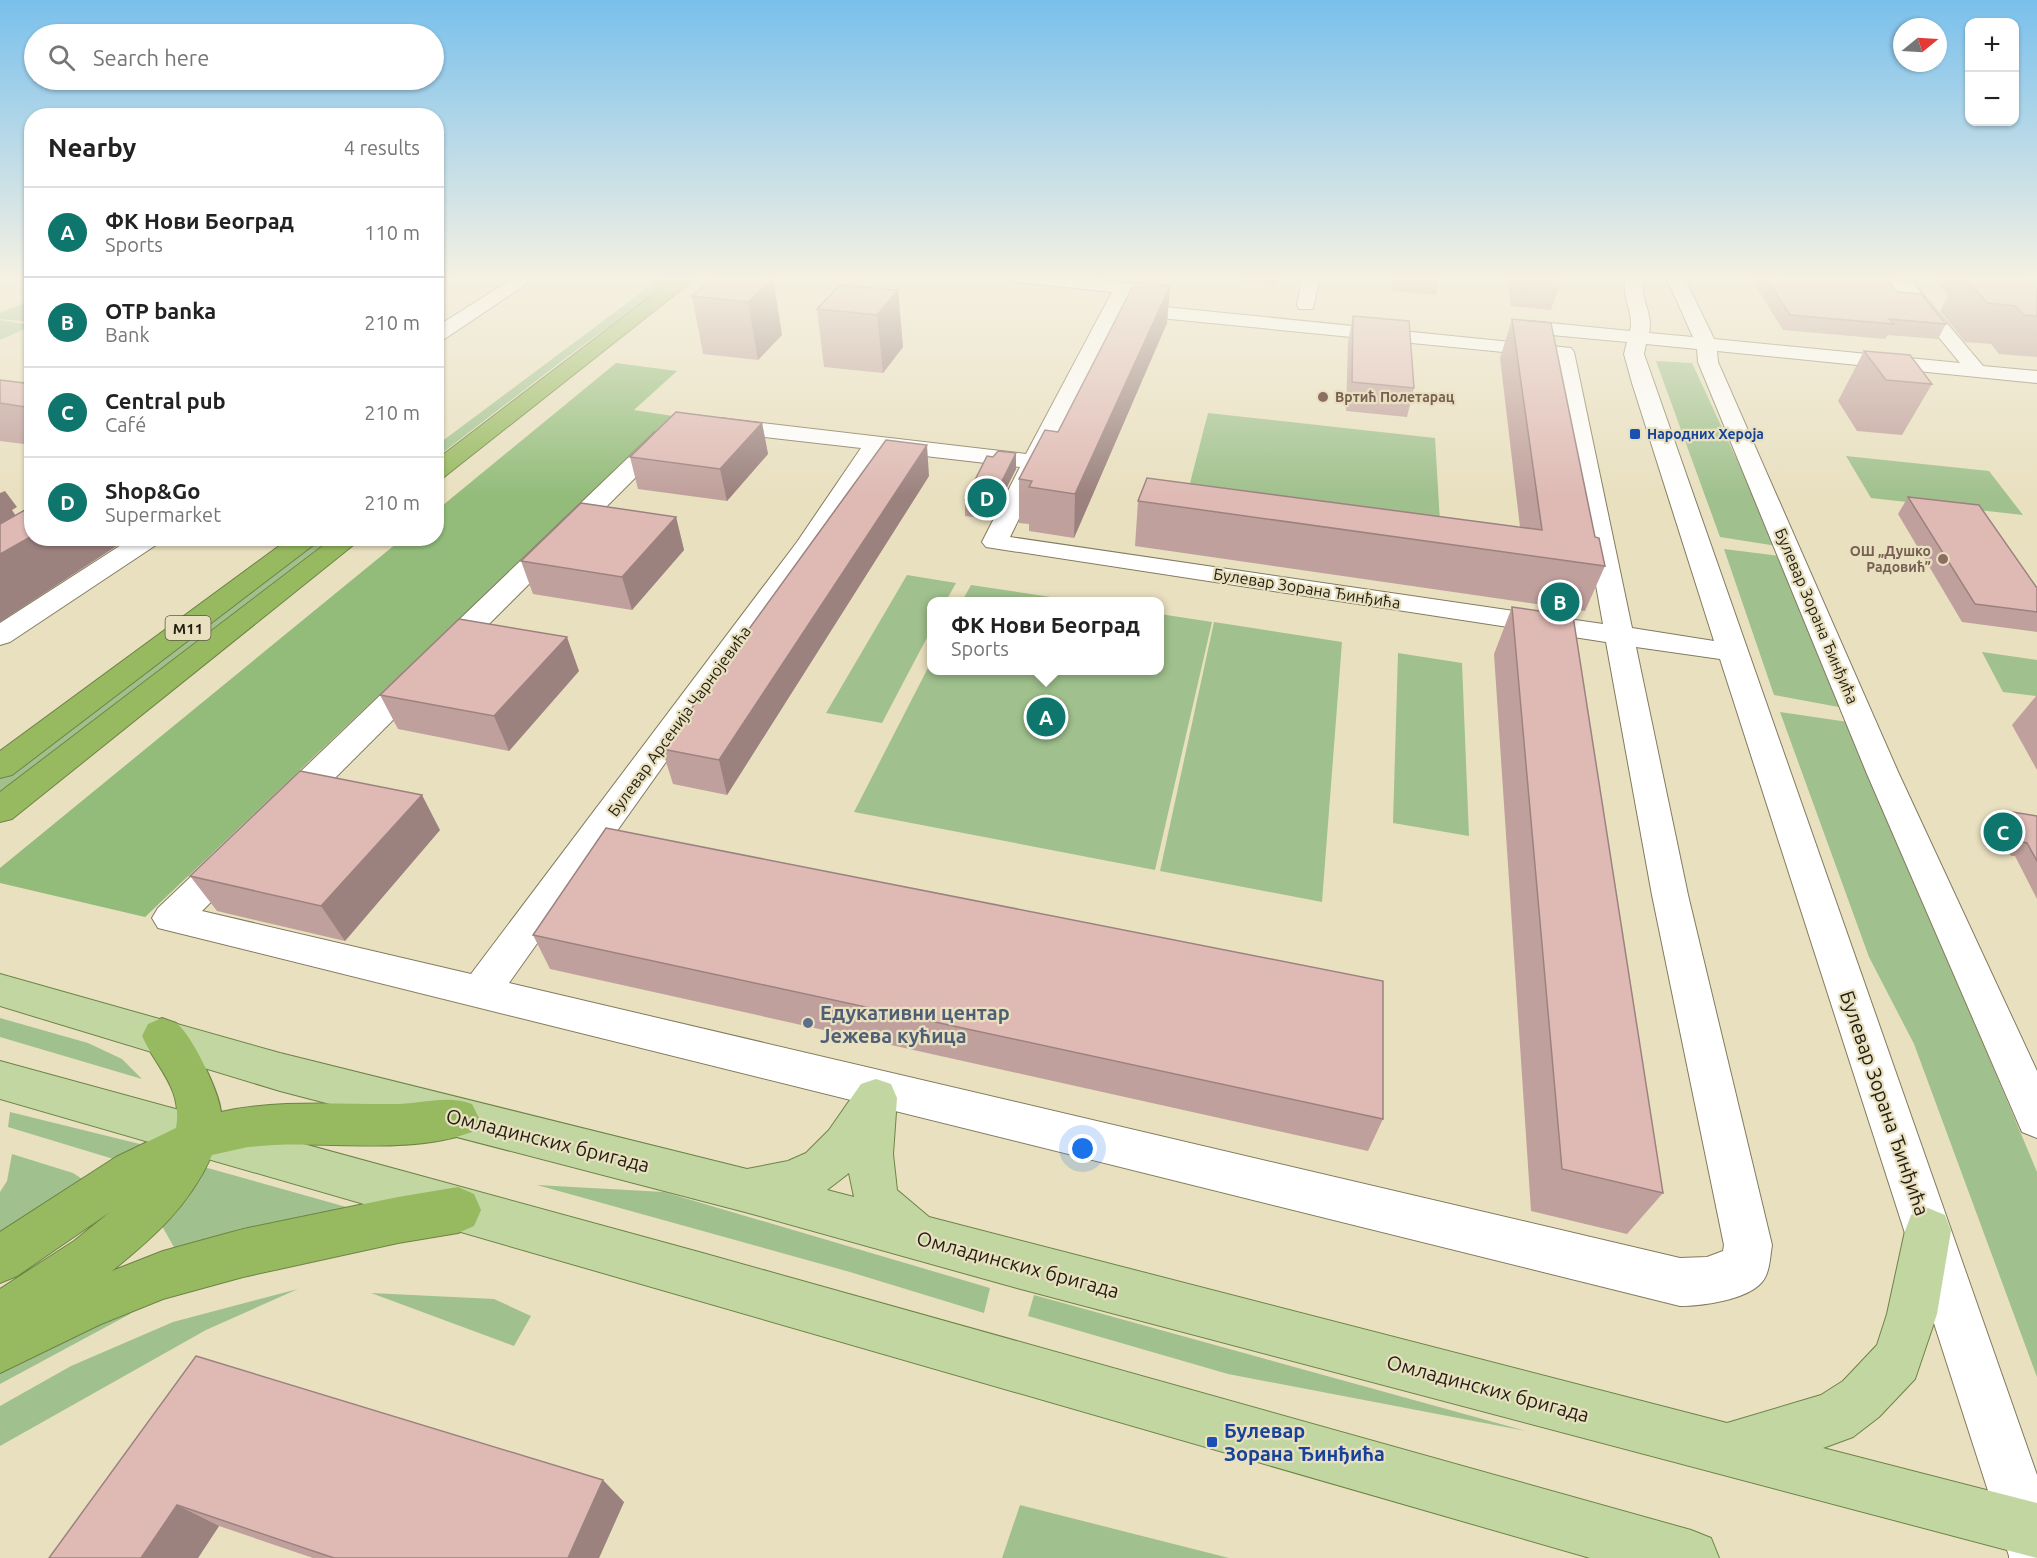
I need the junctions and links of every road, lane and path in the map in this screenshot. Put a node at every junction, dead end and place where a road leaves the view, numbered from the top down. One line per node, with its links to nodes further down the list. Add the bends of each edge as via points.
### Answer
1 (561, 350): 9 (highway)
2 (594, 350): 14 (highway)
3 (1092, 350): 13 (street)
4 (1541, 350): 19 (street, via 1564,352)
5 (1635, 350): 20 (street, Булевар Зорана Ђинђића)
6 (1707, 350): 29 (street, Булевар Зорана Ђинђића, via 1708,362 1884,774)
7 (1755, 350): 10 (street)
8 (1959, 350): 10 (street)
9 (558, 352)
10 (1977, 371): 11 (street)
11 (2037, 377)
12 (875, 445): 13 (street); 24 (street, Булевар Арсенија Чарнојевића, via 792,566); 24 (street, via 692,422 171,918)
13 (1035, 462): 19 (street, Булевар Зорана Ђинђића, via 994,542)
14 (444, 466)
15 (138, 546): 18 (street)
16 (296, 546): 21 (highway, M11)
17 (340, 546): 22 (highway, M11)
18 (0, 636)
19 (1620, 636): 20 (street, Булевар Зорана Ђинђића); 27 (street, via 1670,895 1748,1245 1745,1265 1728,1277 1680,1282)
20 (1731, 652): 33 (street, Булевар Зорана Ђинђића)
21 (0, 767)
22 (0, 810)
23 (0, 990): 25 (main road, Омладинских бригада)
24 (479, 993): 27 (street)
25 (162, 1036): 28 (main road, Омладинских бригада, via 280,1072); 30 (highway, via 195,1093 200,1112)
26 (0, 1080): 30 (main road)
27 (877, 1095): 31 (main road, via 841,1149 822,1168 779,1185); 34 (main road, via 870,1157 872,1181 881,1205)
28 (457, 1118): 30 (highway, via 432,1123 281,1124 245,1127); 31 (main road, Омладинских бригада)
29 (2037, 1118)
30 (198, 1138): 32 (main road); 35 (highway, via 108,1187); 36 (highway, via 185,1163 152,1207 88,1259)
31 (745, 1190): 34 (main road, Омладинских бригада)
32 (458, 1210): 37 (highway, via 243,1253 164,1275 85,1306); 40 (main road)
33 (1928, 1231): 38 (main road, via 1912,1314 1897,1361 1861,1399 1834,1418); 39 (street, Булевар Зорана Ђинђића)
34 (921, 1238): 38 (main road, Омладинских бригада)
35 (0, 1259)
36 (0, 1317)
37 (0, 1348)
38 (1726, 1450): 39 (main road, Омладинских бригада)
39 (2034, 1539)
40 (1691, 1558)

